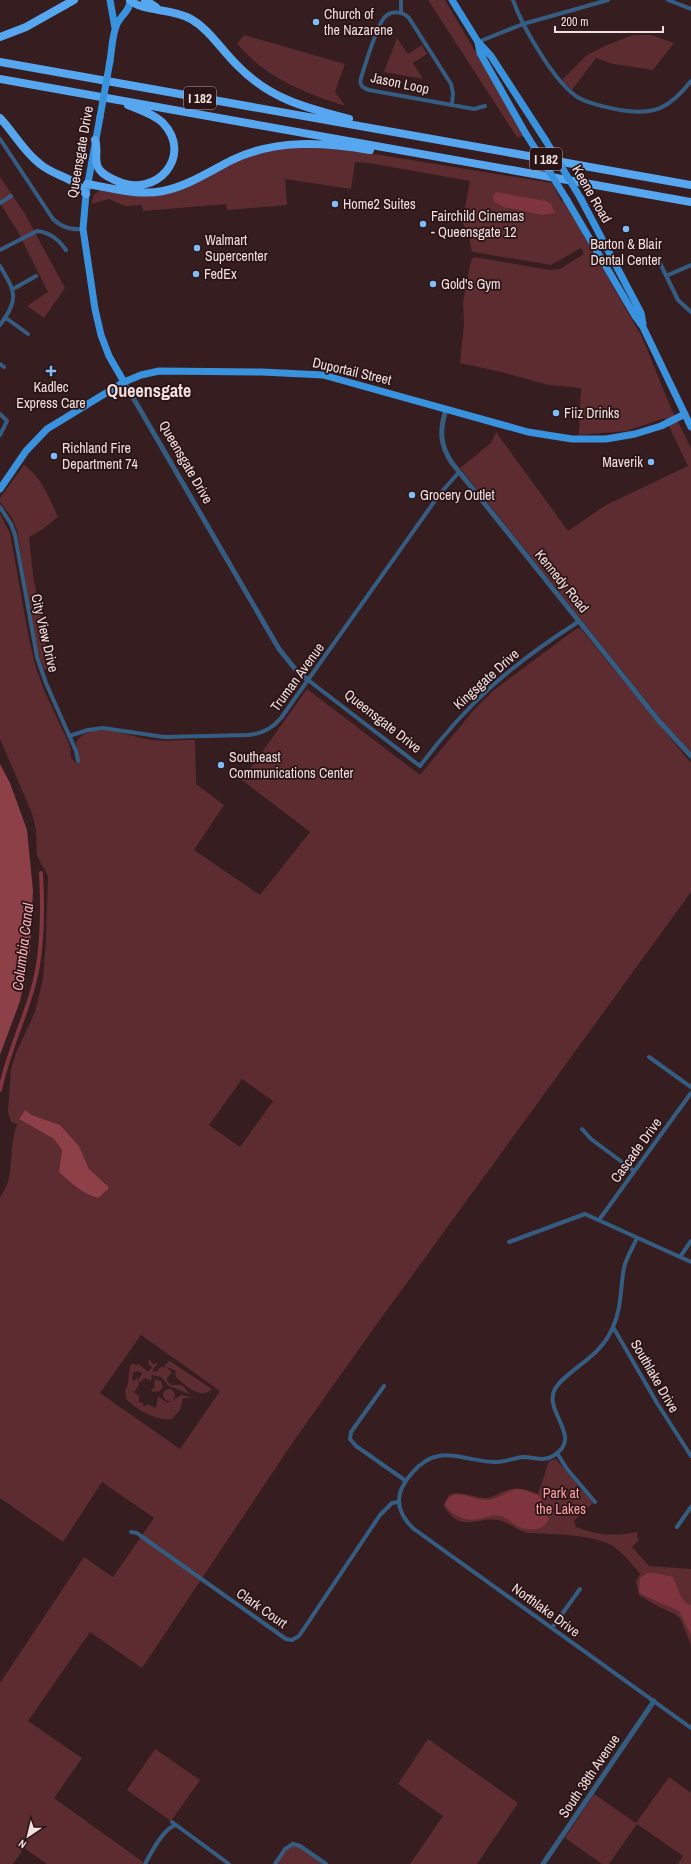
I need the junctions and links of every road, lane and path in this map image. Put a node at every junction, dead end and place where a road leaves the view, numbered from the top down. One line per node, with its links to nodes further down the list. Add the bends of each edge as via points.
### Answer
1 (74, 0): 15 (highway, via 26,27)
2 (110, 0): 14 (main road)
3 (130, 0): 10 (highway, via 139,6); 14 (main road, via 129,9)
4 (145, 0): 10 (highway)
5 (401, 0): 12 (street)
6 (452, 0): 16 (main road, Keene Road)
7 (513, 0): 13 (street)
8 (608, 0): 13 (street)
9 (668, 0): 11 (street)
10 (161, 9): 24 (highway, via 181,14 197,23 245,74 277,96 312,110)
11 (691, 9)
12 (401, 12): 21 (street, Jason Loop, via 409,18 448,80 453,93); 21 (street, Jason Loop, via 393,12 382,21 361,78 361,85 369,90)
13 (523, 24): 16 (street); 19 (street, via 562,84 590,103 630,112 650,111 662,108 673,101)
14 (115, 28): 26 (main road, Queensgate Drive, bridge)
15 (0, 37)
16 (478, 42): 35 (main road, Keene Road, bridge, via 483,59); 38 (main road, Keene Road, bridge, via 491,56 546,141)
17 (0, 62): 24 (highway, I 182)
18 (0, 79): 20 (highway, I 182)
19 (691, 81)
20 (83, 93): 26 (highway, via 126,105 159,120 172,140 173,158 167,170 156,181 142,186 126,185 109,178 100,170 97,164); 27 (highway, I 182)
21 (452, 105): 22 (street, Jason Loop, via 476,109)
22 (485, 106)
23 (0, 118): 30 (highway, via 38,162 53,173 75,181)
24 (400, 133): 29 (highway, I 182)
25 (0, 139): 34 (street, via 53,219 71,228)
26 (96, 140): 28 (main road, Queensgate Drive)
27 (446, 158): 28 (highway, via 428,159 361,148 298,143 268,147 247,154 186,184 162,191 138,192); 32 (highway, I 182)
28 (87, 184): 30 (main road, Queensgate Drive)
29 (691, 185)
30 (86, 194): 34 (main road, Queensgate Drive)
31 (11, 196): 33 (street)
32 (691, 202)
33 (0, 203)
34 (83, 228): 52 (main road, Queensgate Drive, via 101,335)
35 (587, 234): 38 (main road, via 591,235 602,251); 48 (main road, Keene Road)
36 (0, 250): 37 (street, via 37,231 56,239)
37 (66, 250)
38 (610, 252): 48 (main road, Keene Road, via 641,313)
39 (658, 259): 43 (street)
40 (691, 265): 43 (street)
41 (0, 266): 44 (street)
42 (36, 276): 44 (street)
43 (666, 276): 45 (street, via 678,300)
44 (13, 288): 46 (street, via 13,305)
45 (691, 312)
46 (6, 318): 47 (street); 49 (street)
47 (0, 325)
48 (643, 327): 54 (main road, Keene Road)
49 (28, 334)
50 (0, 364): 51 (street)
51 (4, 367)
52 (124, 382): 53 (main road, Duportail Street, via 160,371 310,374 334,377); 59 (main road, Duportail Street, via 47,428); 62 (street, Queensgate Drive, via 279,649)
53 (446, 409): 54 (main road, Duportail Street, via 528,432 584,440 636,434); 58 (street, Kennedy Road, via 441,426 442,443)
54 (688, 413): 56 (main road, Keene Road)
55 (0, 414): 57 (street, via 7,421)
56 (691, 427)
57 (0, 434)
58 (459, 472): 61 (street, Kennedy Road); 62 (street, Truman Avenue, via 439,495)
59 (0, 489)
60 (0, 507): 63 (street, City View Drive, via 15,535 30,625 40,667)
61 (578, 622): 64 (street, Kennedy Road); 66 (street, Kingsgate Drive, via 496,681 461,715)
62 (308, 680): 63 (street, Truman Avenue, via 279,721 258,734 164,737 103,728); 66 (street, Queensgate Drive)
63 (69, 736): 65 (street, City View Drive)
64 (691, 756)
65 (78, 761)
66 (420, 766)
67 (649, 1057): 68 (street)
68 (691, 1087)
69 (691, 1093): 71 (street, Cascade Drive)
70 (582, 1129): 71 (street, via 591,1139)
71 (634, 1171): 72 (street, Cascade Drive)
72 (599, 1220): 73 (street); 74 (street, via 585,1214)
73 (637, 1238): 76 (street); 78 (street, via 624,1267 622,1300)
74 (509, 1242)
75 (691, 1242): 76 (street)
76 (680, 1257): 77 (street)
77 (691, 1262)
78 (613, 1327): 80 (street, via 596,1352 554,1391 553,1406 563,1425 565,1437 563,1446); 81 (street, Southlake Drive)
79 (384, 1386): 82 (street, via 351,1432 350,1438 356,1446)
80 (557, 1453): 82 (street, via 545,1459 524,1457 499,1462 441,1455 424,1462); 84 (street)
81 (691, 1456)
82 (406, 1481): 83 (street)
83 (399, 1502): 87 (street, Clark Court, via 392,1503 380,1514 299,1636 292,1640 285,1638 137,1533); 89 (street, Northlake Drive, via 404,1518 414,1529)
84 (595, 1502)
85 (691, 1507): 86 (street)
86 (677, 1527)
87 (131, 1532)
88 (580, 1590): 89 (street)
89 (552, 1628): 90 (street, Northlake Drive)
90 (654, 1701): 91 (street, Northlake Drive); 98 (street, South 38th Avenue)
91 (691, 1728)
92 (172, 1822): 93 (street)
93 (176, 1826): 94 (street, via 166,1831); 95 (street)
94 (144, 1864)
95 (229, 1864)
96 (275, 1864): 97 (street, via 285,1849 294,1844)
97 (326, 1864)
98 (543, 1864)

